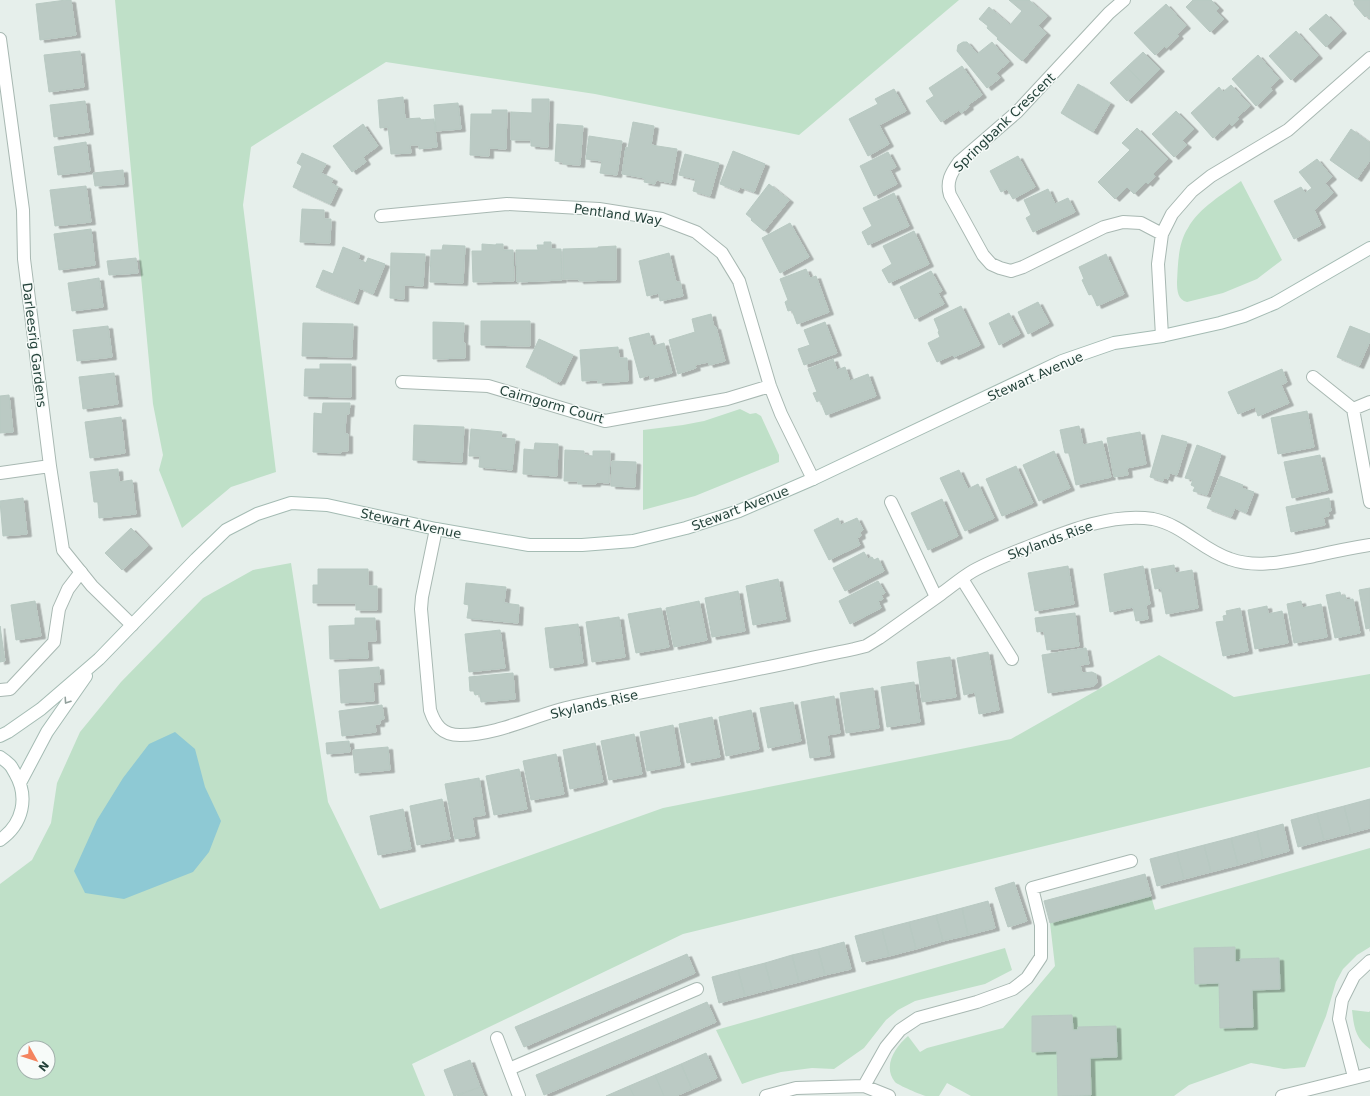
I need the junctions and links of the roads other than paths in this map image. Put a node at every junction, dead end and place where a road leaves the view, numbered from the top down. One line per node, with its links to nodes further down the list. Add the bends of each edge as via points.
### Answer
1 (1124, 0): 5 (street, Springbank Crescent, via 1017,112 959,162 952,171 947,188 983,255 990,264 1011,271 1104,226 1123,222 1141,223)
2 (0, 39): 13 (street, Darleesrig Gardens, via 23,210 24,259)
3 (1370, 58): 5 (street, via 1288,130 1211,176 1192,191 1172,214)
4 (381, 216): 10 (street, Pentland Way, via 507,204 599,209 662,219 696,232 722,253 738,281)
5 (1162, 234): 7 (street, via 1158,264)
6 (1370, 248): 7 (street, Stewart Avenue, via 1274,303 1244,316)
7 (1162, 336): 15 (street, Stewart Avenue, via 1114,344 1062,361)
8 (1313, 377): 12 (street)
9 (402, 382): 10 (street, Cairngorm Court, via 488,386 605,421 727,399)
10 (770, 386): 15 (street, Pentland Way)
11 (1370, 402): 12 (street)
12 (1353, 409): 17 (street)
13 (50, 466): 14 (street); 20 (street, Darleesrig Gardens, via 63,550)
14 (0, 473)
15 (813, 479): 18 (street, Stewart Avenue, via 739,511 633,541 582,545 529,545)
16 (891, 502): 22 (street)
17 (1370, 502)
18 (436, 529): 22 (street, Skylands Rise, via 421,609 430,710 440,728 459,735 502,728 573,706 866,646); 23 (street, Stewart Avenue, via 326,505 291,504 257,514 226,530)
19 (1370, 544): 21 (street, Skylands Rise, via 1276,563 1252,564 1230,559 1210,550 1171,524 1153,519 1129,518 1080,527 1052,537 1000,558)
20 (81, 572): 23 (street, Darleesrig Gardens); 26 (street, via 68,589 59,609 54,642 10,689)
21 (962, 579): 22 (street, Skylands Rise); 25 (street)
22 (936, 597)
23 (132, 625): 24 (street, Stewart Avenue)
24 (99, 659): 27 (street, Stewart Avenue, via 41,708); 29 (street, Stewart Avenue, one-way to 29, via 47,732)
25 (1012, 659)
26 (0, 690)
27 (0, 736)
28 (0, 757): 29 (street, via 10,765)
29 (20, 783): 30 (street, via 23,796 21,811 16,824)
30 (0, 840)
31 (1131, 861): 38 (street, via 1032,888 1041,925 1041,956 1027,978 1013,989 918,1018 900,1030 886,1047)
32 (1370, 961): 37 (street, via 1354,976 1342,1000 1339,1019)
33 (697, 989): 35 (street)
34 (496, 1038): 35 (street)
35 (509, 1069): 39 (street)
36 (1370, 1074): 37 (street)
37 (1354, 1077): 42 (street)
38 (864, 1086): 40 (street, via 796,1088); 41 (street)
39 (520, 1096)
40 (766, 1096)
41 (889, 1096)
42 (1282, 1096)

